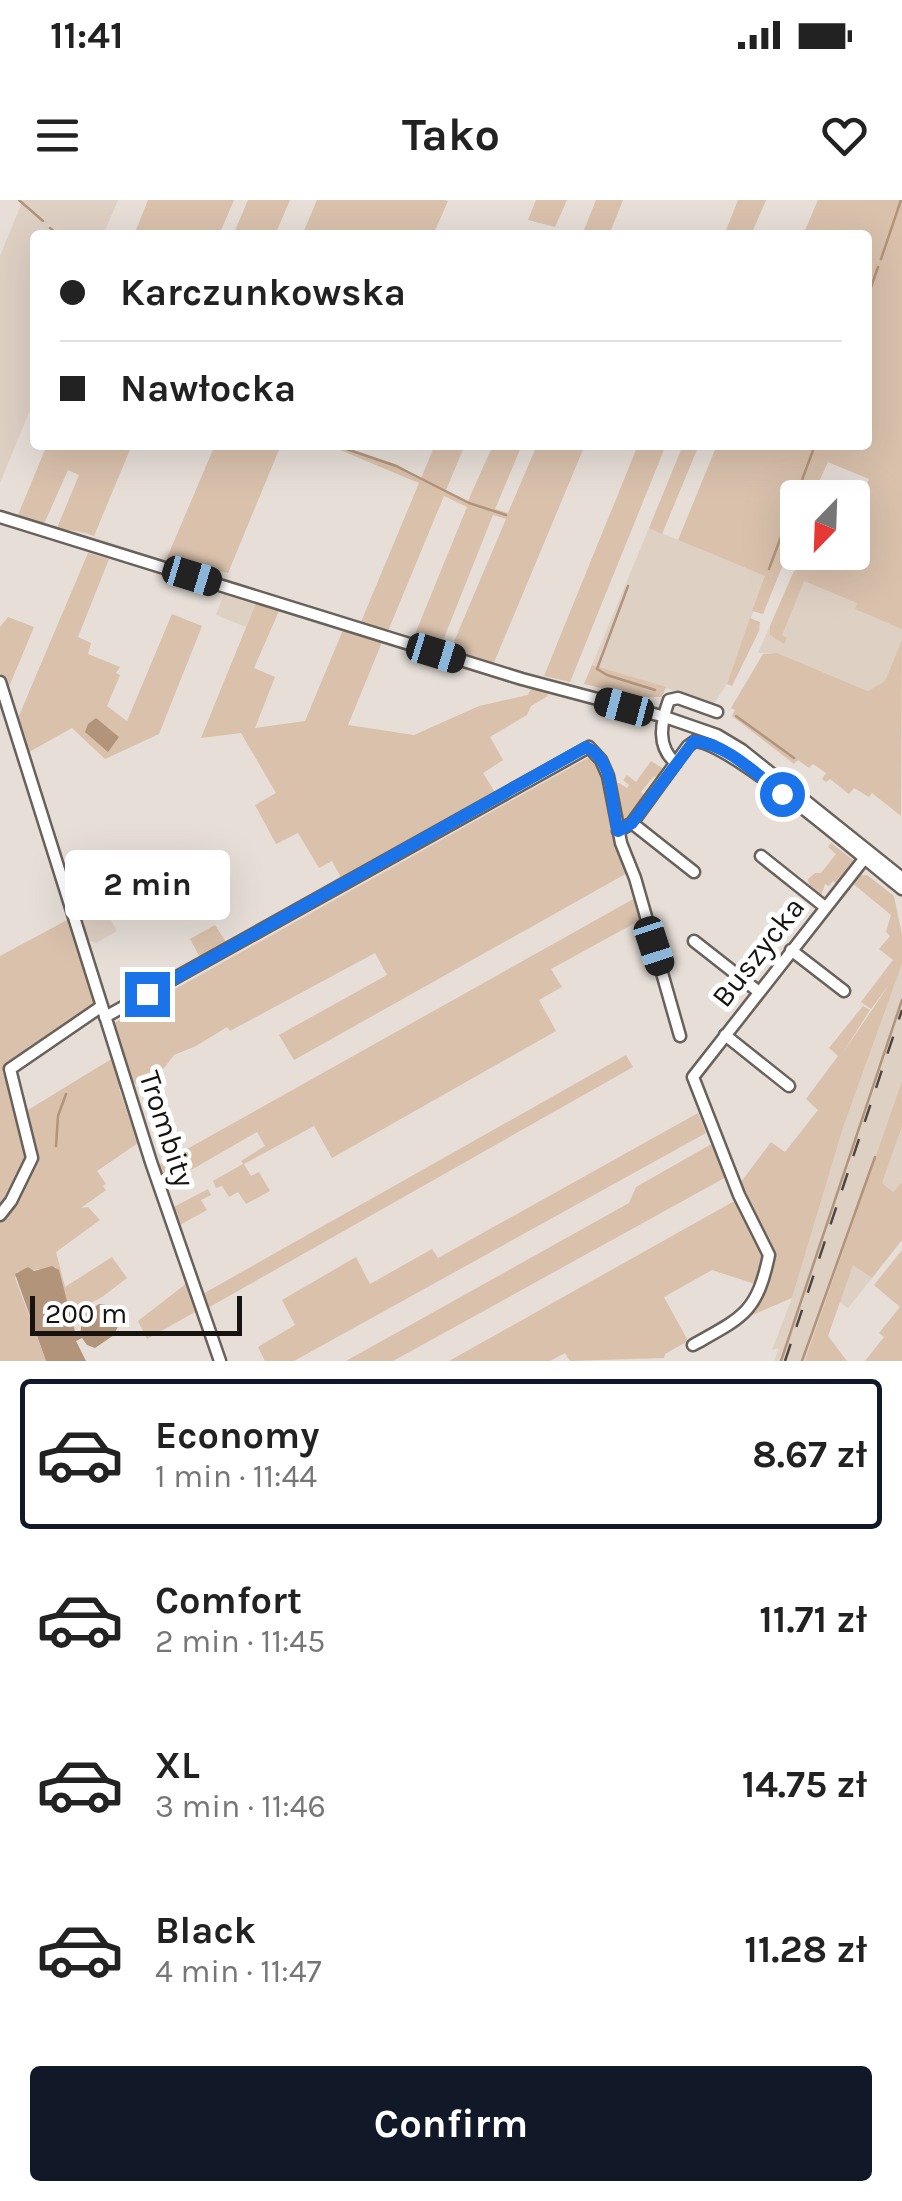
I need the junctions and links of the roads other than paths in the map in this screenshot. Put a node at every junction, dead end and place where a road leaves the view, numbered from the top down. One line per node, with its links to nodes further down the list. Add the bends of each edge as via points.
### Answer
1 (0, 517): 4 (street)
2 (0, 682): 18 (street, Trombity)
3 (717, 712): 4 (street, via 673,698)
4 (665, 718): 5 (street, via 662,747); 11 (street, via 736,746)
5 (676, 763): 6 (street); 9 (street, via 694,741 706,742)
6 (632, 823): 7 (street); 10 (street)
7 (618, 831): 18 (street, via 605,767 586,747); 19 (street)
8 (761, 856): 13 (street)
9 (864, 859): 12 (street); 13 (street, Buszycka)
10 (694, 872)
11 (902, 874)
12 (902, 889)
13 (825, 906): 15 (street, Buszycka)
14 (694, 941): 17 (street)
15 (791, 950): 16 (street); 17 (street, Buszycka)
16 (844, 990)
17 (759, 992): 20 (street, Buszycka)
18 (104, 1012): 22 (street, via 10,1071 32,1158); 24 (street, Trombity)
19 (680, 1036)
20 (725, 1036): 21 (street); 23 (street, Buszycka, via 694,1077 739,1194 769,1250 750,1310)
21 (789, 1086)
22 (0, 1215)
23 (694, 1344)
24 (220, 1361)

